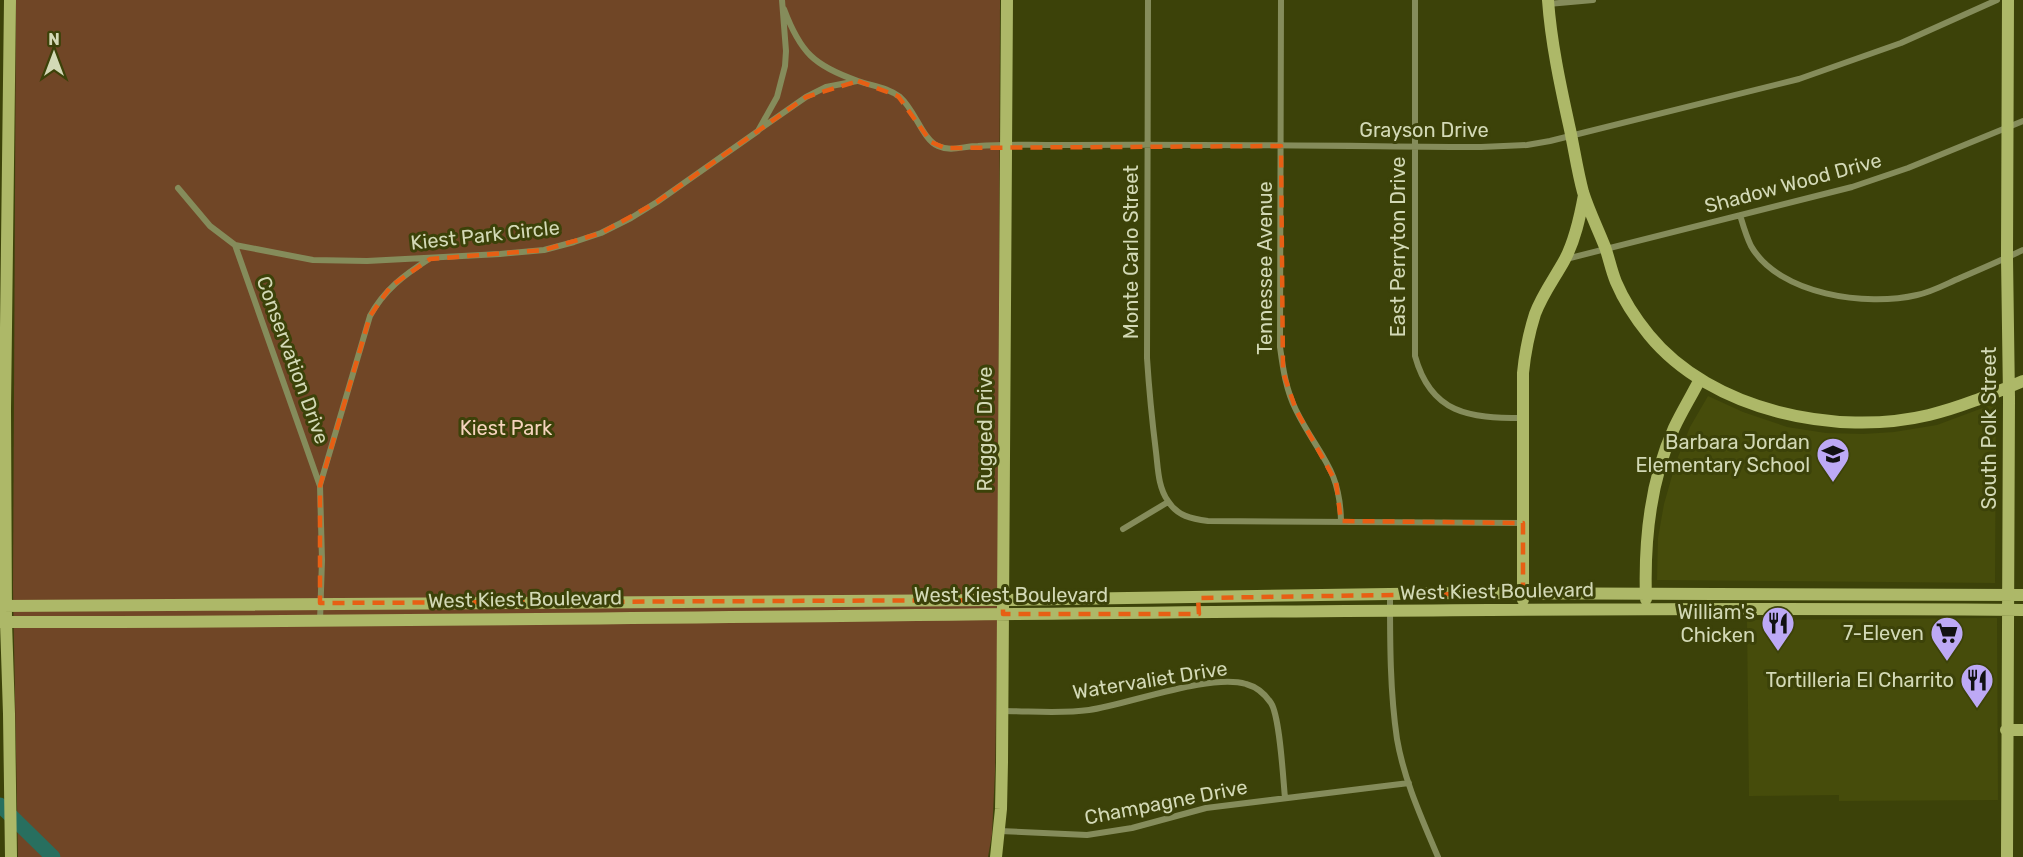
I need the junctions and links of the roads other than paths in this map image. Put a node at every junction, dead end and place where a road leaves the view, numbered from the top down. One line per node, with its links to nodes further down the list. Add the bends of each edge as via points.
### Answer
1 (10, 0): 12 (main road)
2 (782, 0): 11 (street, Kiest Park Circle)
3 (1007, 0): 19 (main road, Rugged Drive)
4 (1148, 0): 18 (street, Monte Carlo Street)
5 (1281, 0): 20 (street, Tennessee Avenue)
6 (1415, 0): 21 (street, East Perryton Drive)
7 (1593, 0): 10 (street)
8 (1997, 0): 17 (street, Grayson Drive, via 1901,43 1799,79)
9 (2008, 0): 15 (main road, South Polk Street)
10 (1548, 2): 17 (main road)
11 (784, 9): 13 (street, Grayson Drive, via 809,56); 16 (street, Kiest Park Circle, via 785,66 777,97)
12 (5, 60): 50 (main road)
13 (858, 81): 16 (street, Grayson Drive, via 826,87 806,97); 19 (street, Grayson Drive, via 898,96 909,106 926,137 937,146)
14 (2023, 121): 15 (street, Shadow Wood Drive)
15 (2008, 127): 24 (street, Shadow Wood Drive, via 1852,187); 28 (main road, South Polk Street)
16 (758, 131): 29 (street, Kiest Park Circle, via 657,202 601,233 544,250)
17 (1571, 135): 21 (street, Grayson Drive, via 1527,145); 23 (main road)
18 (1147, 145): 19 (street, Grayson Drive); 20 (street, Grayson Drive); 36 (street, Monte Carlo Street, via 1147,358 1160,478)
19 (1006, 146): 48 (main road, Rugged Drive)
20 (1281, 146): 21 (street, Grayson Drive); 37 (street, Tennessee Avenue, via 1283,372 1296,410 1336,482)
21 (1414, 146): 34 (street, East Perryton Drive, via 1414,341 1420,373 1444,403 1464,413 1485,418)
22 (178, 188): 25 (street, Kiest Park Circle, via 210,226)
23 (1584, 193): 26 (main road); 30 (main road)
24 (1740, 215): 26 (street, Shadow Wood Drive); 28 (street, via 1751,245 1779,273 1813,289 1857,299 1891,300 1918,295)
25 (235, 245): 29 (street, Kiest Park Circle, via 313,260); 35 (street, Conservation Drive)
26 (1605, 248): 30 (street, Shadow Wood Drive); 31 (main road, via 1630,309 1672,359)
27 (2023, 250): 28 (street)
28 (2007, 258): 33 (main road, South Polk Street)
29 (430, 259): 35 (street, Conservation Drive, via 391,286 370,316)
30 (1565, 259): 34 (main road, via 1544,295 1530,333 1523,373)
31 (1700, 379): 33 (main road, via 1746,402 1781,413 1842,422 1927,415); 41 (main road, via 1674,428 1652,499)
32 (2023, 381): 33 (main road)
33 (2009, 387): 45 (main road, South Polk Street)
34 (1523, 418): 38 (main road)
35 (320, 486): 49 (street, Conservation Drive)
36 (1168, 502): 37 (street, via 1187,518 1198,520); 39 (street)
37 (1341, 521): 38 (street)
38 (1523, 523): 40 (main road)
39 (1123, 529)
40 (1523, 593): 41 (main road, West Kiest Boulevard); 44 (main road, West Kiest Boulevard); 51 (main road)
41 (1646, 593): 42 (main road, West Kiest Boulevard); 52 (main road)
42 (1738, 594): 43 (main road, West Kiest Boulevard); 53 (main road)
43 (1832, 594): 45 (main road, West Kiest Boulevard); 54 (main road)
44 (1390, 595): 47 (main road, West Kiest Boulevard); 57 (street)
45 (2008, 595): 46 (main road, West Kiest Boulevard); 55 (main road, South Polk Street)
46 (2023, 595)
47 (1198, 598): 48 (main road, West Kiest Boulevard); 59 (main road)
48 (1003, 600): 49 (main road, West Kiest Boulevard); 58 (main road, Rugged Drive)
49 (320, 603): 50 (main road, West Kiest Boulevard); 60 (street, Conservation Drive)
50 (3, 606): 61 (main road)
51 (1522, 609): 52 (main road, West Kiest Boulevard); 57 (main road, West Kiest Boulevard)
52 (1646, 609): 53 (main road, West Kiest Boulevard)
53 (1738, 610): 54 (main road, West Kiest Boulevard)
54 (1832, 610): 55 (main road, West Kiest Boulevard)
55 (2007, 610): 56 (main road, West Kiest Boulevard); 64 (main road, South Polk Street)
56 (2023, 610)
57 (1390, 611): 59 (main road, West Kiest Boulevard); 66 (street, via 1397,739)
58 (1003, 614): 59 (main road, West Kiest Boulevard); 60 (main road, West Kiest Boulevard); 62 (main road, Rugged Drive)
59 (1199, 614)
60 (320, 621): 61 (main road, West Kiest Boulevard)
61 (3, 622): 63 (main road)
62 (1002, 711): 67 (street, Watervaliet Drive, via 1086,710 1185,688 1244,683 1256,688 1272,705); 68 (main road, Rugged Drive)
63 (5, 714): 69 (main road)
64 (2006, 730): 65 (main road); 72 (main road, South Polk Street)
65 (2023, 730)
66 (1408, 783): 67 (street, Champagne Drive); 71 (street)
67 (1285, 798): 68 (street, Champagne Drive, via 1206,808 1087,835)
68 (1000, 831): 70 (main road, Rugged Drive)
69 (11, 855)
70 (996, 857)
71 (1438, 857)
72 (2007, 857)

